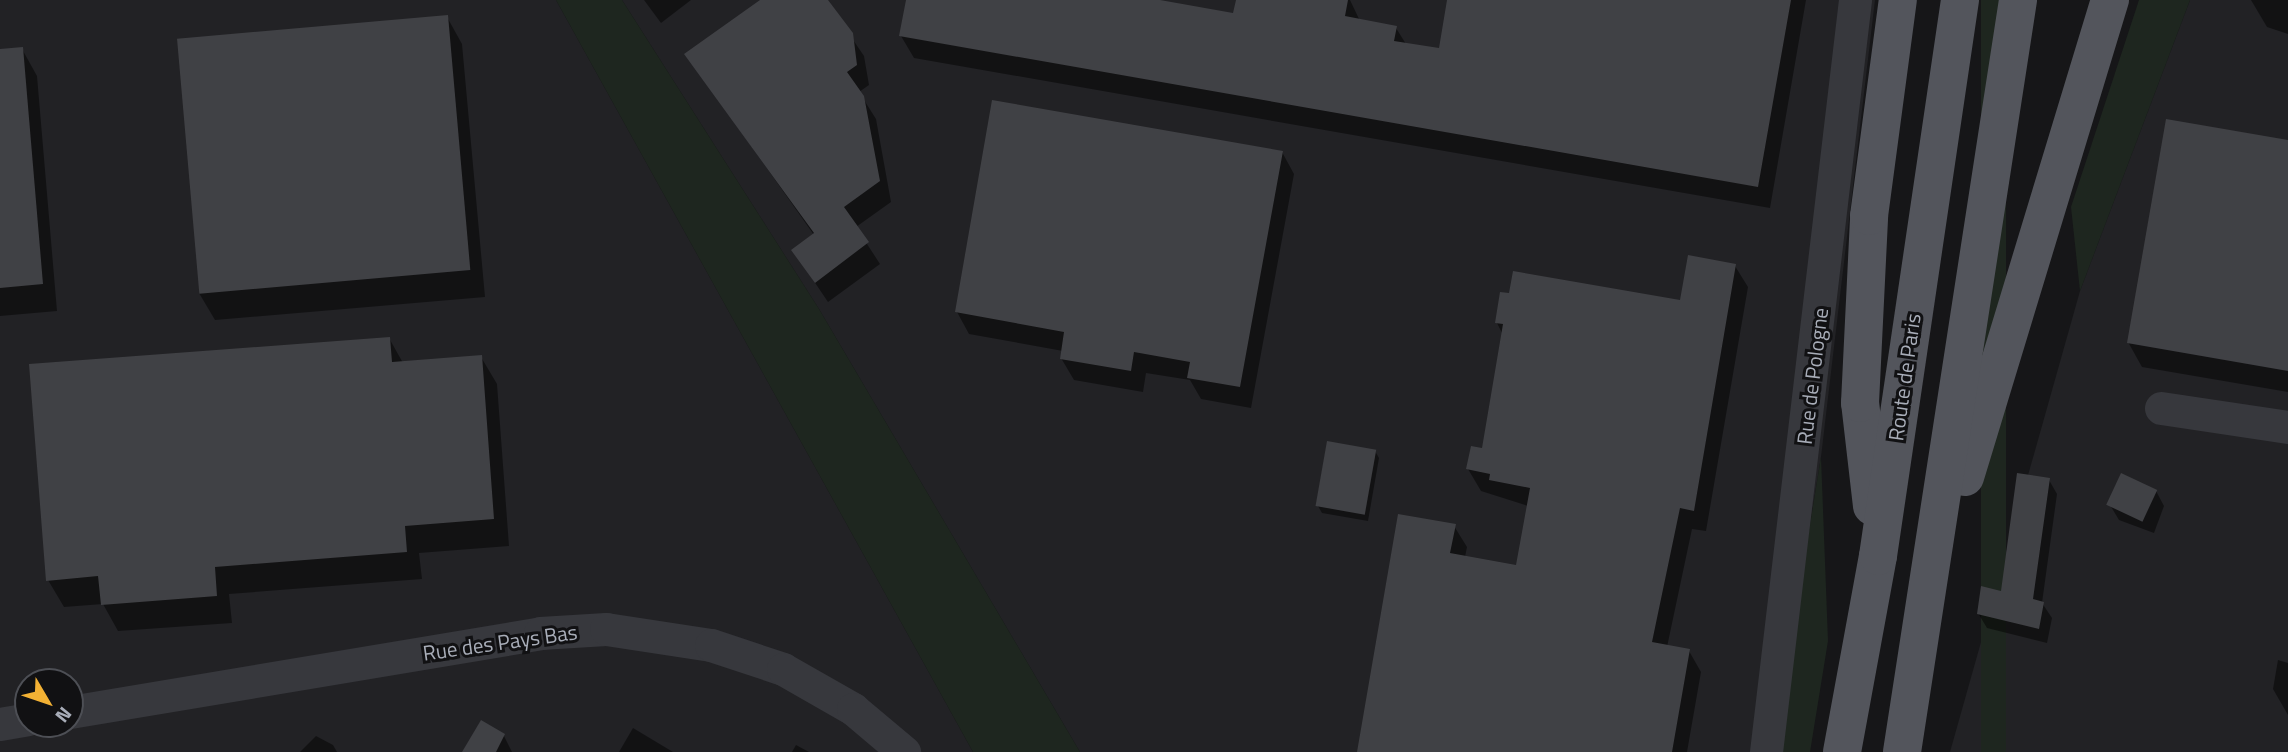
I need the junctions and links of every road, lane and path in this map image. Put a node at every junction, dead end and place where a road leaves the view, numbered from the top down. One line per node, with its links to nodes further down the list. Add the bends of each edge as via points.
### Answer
1 (1855, 0): 12 (street, Rue de Pologne)
2 (1898, 0): 8 (main road, via 1869,216 1860,402)
3 (1960, 0): 8 (main road, Route de Paris)
4 (2018, 0): 9 (main road)
5 (2110, 0): 9 (main road, via 2016,296 1985,419)
6 (2161, 408): 7 (street)
7 (2288, 427)
8 (1878, 556): 13 (main road, Route de Paris)
9 (1934, 565): 14 (main road)
10 (84, 710): 11 (street, Rue des Pays Bas, via 540,633 606,629 669,636 763,661 853,709)
11 (904, 752)
12 (1766, 752)
13 (1842, 752)
14 (1902, 752)

